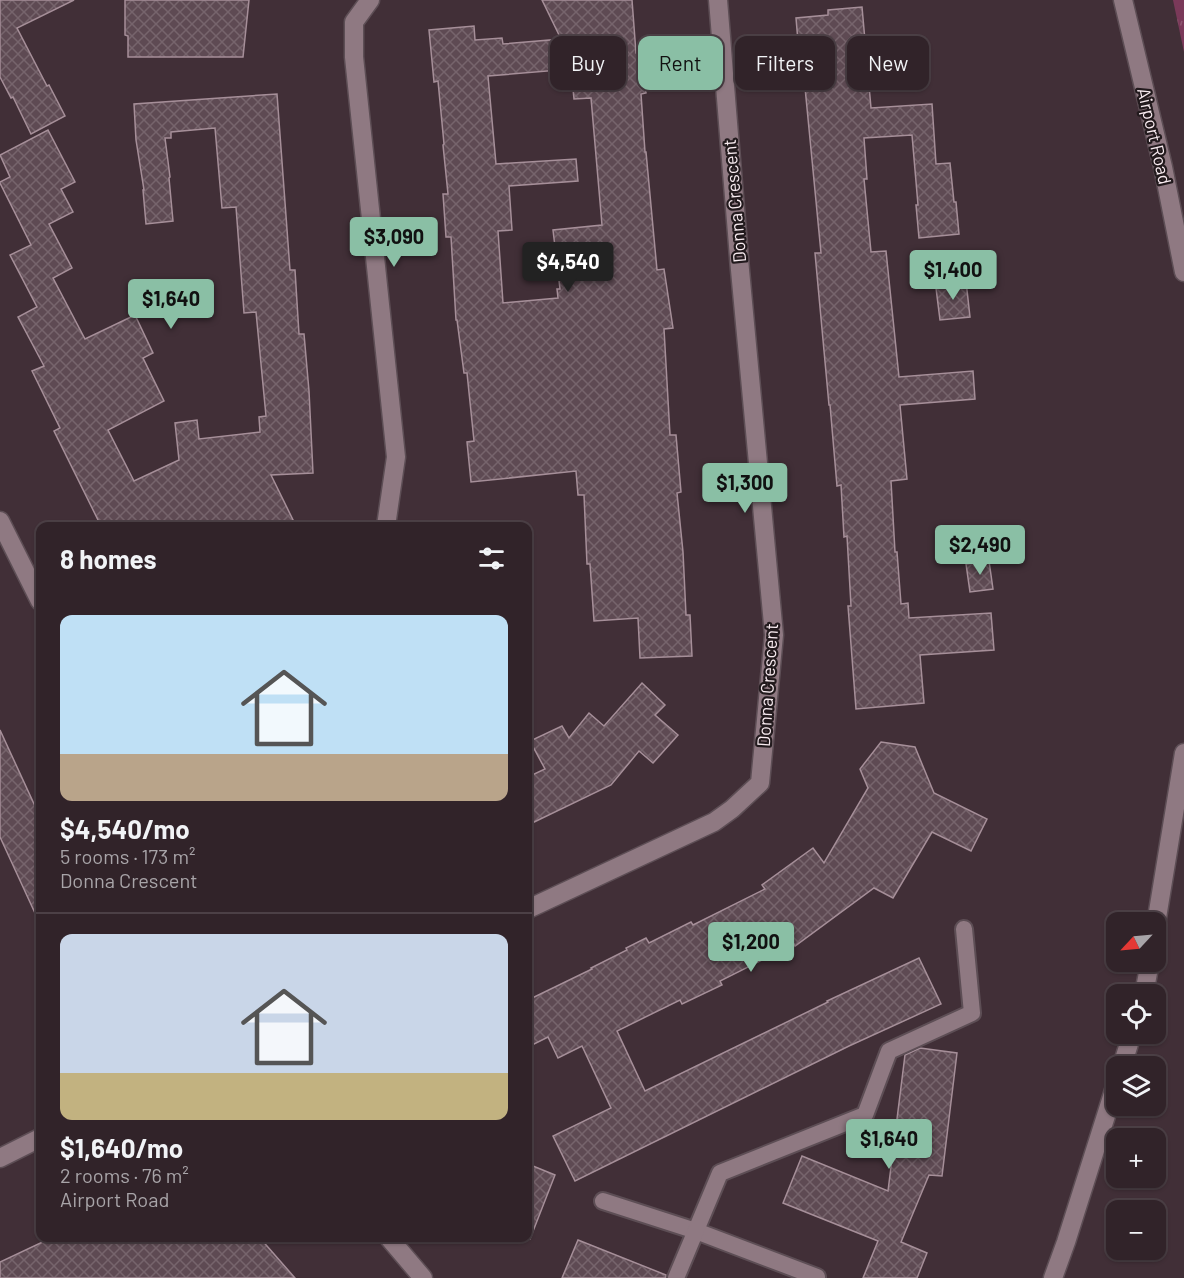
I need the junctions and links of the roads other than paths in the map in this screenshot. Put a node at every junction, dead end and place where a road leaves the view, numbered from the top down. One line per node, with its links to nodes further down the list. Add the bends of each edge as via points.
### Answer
1 (370, 0): 6 (street, via 354,22 354,57 396,457)
2 (718, 0): 9 (street, Donna Crescent, via 774,635 760,783 714,822)
3 (1123, 0): 4 (street, Airport Road)
4 (1184, 272)
5 (0, 521): 7 (street)
6 (387, 522)
7 (36, 593)
8 (1184, 753): 10 (street)
9 (532, 907)
10 (1158, 912)
11 (964, 929): 16 (lane, via 972,1013 889,1052 865,1115 720,1173)
12 (1106, 1115): 21 (street)
13 (36, 1140): 14 (street)
14 (0, 1158)
15 (603, 1201): 16 (lane)
16 (696, 1231): 18 (lane); 20 (lane)
17 (392, 1242): 19 (street)
18 (817, 1277)
19 (423, 1278)
20 (676, 1278)
21 (1053, 1278)

